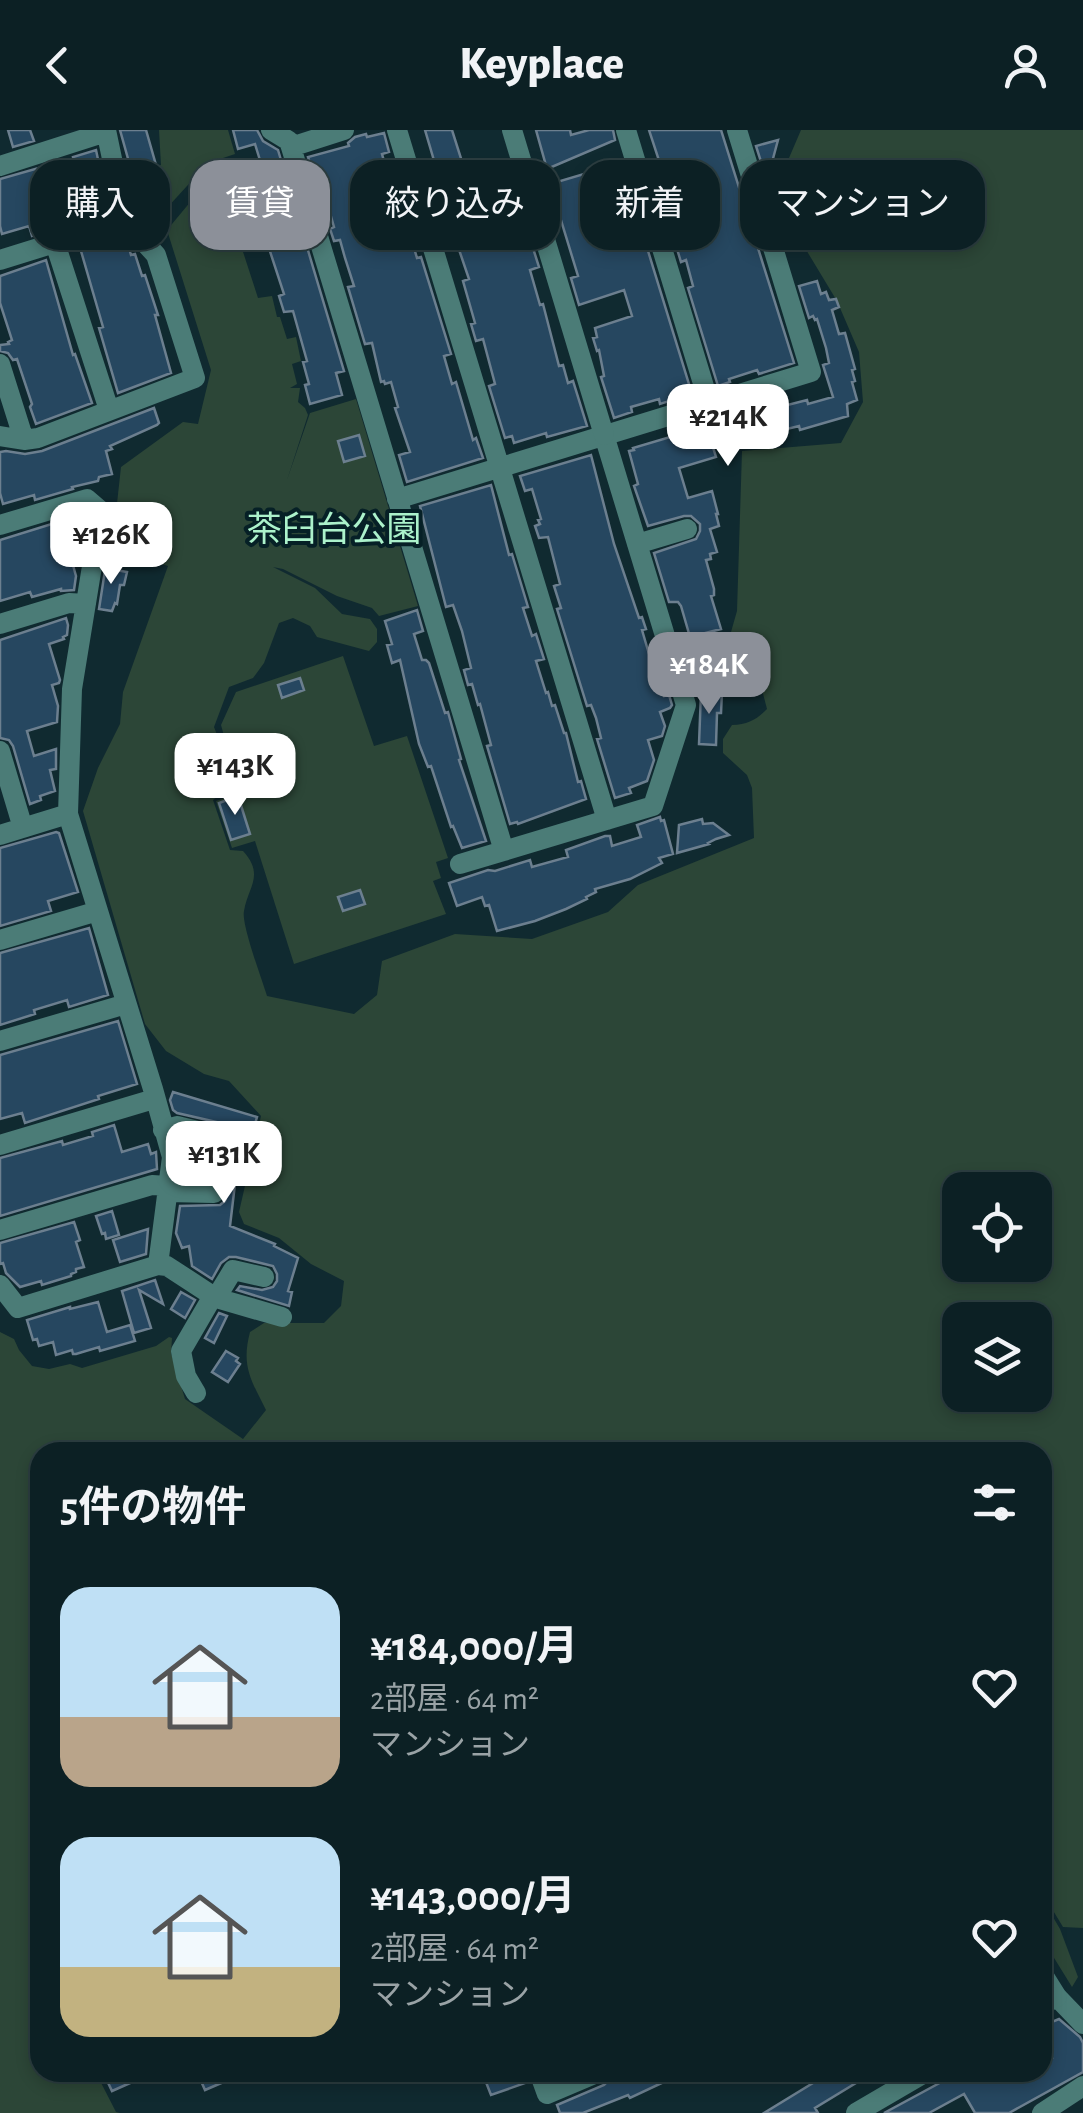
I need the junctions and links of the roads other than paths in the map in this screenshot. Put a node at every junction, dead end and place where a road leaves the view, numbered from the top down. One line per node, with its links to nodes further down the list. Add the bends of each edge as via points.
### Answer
1 (270, 130): 8 (street)
2 (344, 130): 8 (street)
3 (398, 130): 21 (street)
4 (512, 130): 18 (street)
5 (626, 130): 16 (street)
6 (737, 130): 16 (street, via 811,372)
7 (106, 131): 9 (street); 10 (street)
8 (290, 147): 22 (street)
9 (112, 160)
10 (0, 166)
11 (32, 250): 14 (street)
12 (57, 250): 17 (street)
13 (151, 250): 17 (street, via 194,378)
14 (0, 260)
15 (0, 364): 20 (street)
16 (710, 403): 18 (street)
17 (108, 410): 20 (street)
18 (604, 435): 21 (street); 25 (street)
19 (0, 436): 20 (street)
20 (24, 440)
21 (498, 467): 22 (street); 30 (street)
22 (397, 499): 33 (street)
23 (0, 525): 26 (street, via 87,498 101,511)
24 (686, 530): 25 (street)
25 (637, 544): 30 (street, via 686,706 653,806)
26 (86, 604): 27 (street); 29 (street, via 72,689)
27 (0, 624)
28 (0, 751): 31 (street)
29 (68, 814): 31 (street); 35 (street)
30 (608, 820): 33 (street)
31 (23, 828): 32 (street)
32 (0, 834)
33 (504, 851): 34 (street)
34 (460, 864)
35 (98, 912): 36 (street); 37 (street)
36 (0, 940)
37 (126, 1004): 38 (street); 39 (street)
38 (0, 1042)
39 (154, 1099): 40 (street); 42 (street)
40 (163, 1130): 41 (street, via 177,1126); 43 (street, via 172,1157)
41 (235, 1140)
42 (0, 1145)
43 (167, 1190): 44 (street); 45 (street, via 152,1185); 46 (street)
44 (214, 1193)
45 (0, 1230)
46 (158, 1265): 48 (street, via 18,1308); 49 (street)
47 (264, 1277): 49 (street, via 227,1266)
48 (0, 1285)
49 (214, 1297): 50 (street); 51 (street, via 181,1352)
50 (282, 1317)
51 (196, 1394)
52 (1052, 2002): 53 (street)
53 (1083, 2024)
54 (543, 2082): 55 (street, via 547,2094)
55 (575, 2082)
56 (909, 2082): 59 (street)
57 (1083, 2086): 58 (street)
58 (1056, 2110)
59 (856, 2113)

